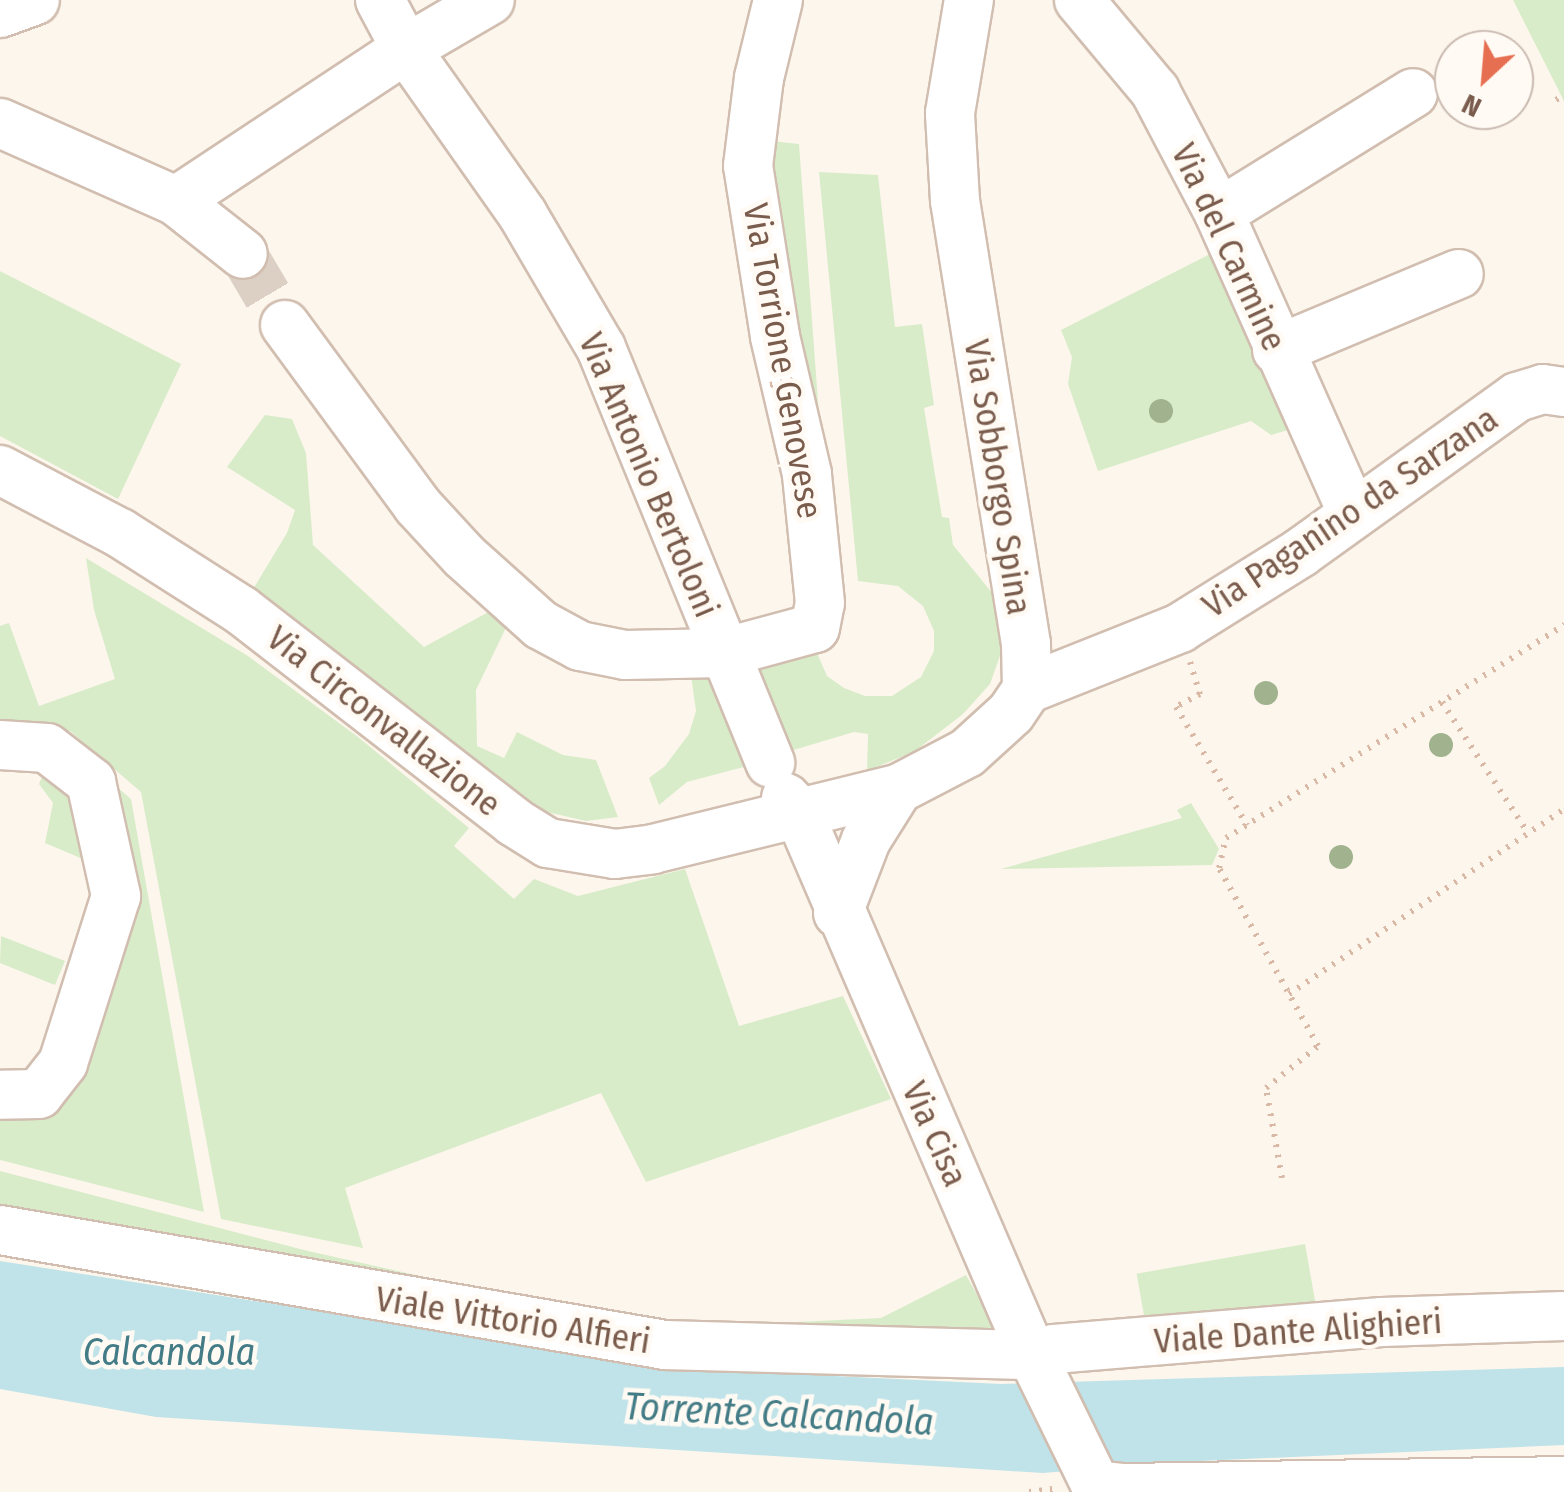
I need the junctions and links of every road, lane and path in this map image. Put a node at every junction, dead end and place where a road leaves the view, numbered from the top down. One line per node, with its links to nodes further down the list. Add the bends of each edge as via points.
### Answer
1 (34, 0): 7 (street)
2 (380, 0): 8 (street, Via Antonio Bertoloni)
3 (490, 0): 8 (street)
4 (778, 0): 24 (street, Via Torrione Genovese, via 748,166 783,382 807,474 819,620 804,634)
5 (969, 0): 25 (street, Via Sobborgo Spina, via 950,113 955,201 1026,644)
6 (1078, 0): 14 (street, Via del Carmine, via 1154,91)
7 (0, 14)
8 (406, 49): 13 (street); 24 (street, Via Antonio Bertoloni, via 523,215 601,348)
9 (1414, 93): 14 (street)
10 (1564, 95): 11 (path)
11 (1556, 100)
12 (0, 122): 13 (street)
13 (176, 201): 15 (street)
14 (1219, 213): 18 (street, Via del Carmine)
15 (243, 254)
16 (1459, 274): 18 (street)
17 (285, 325): 24 (street, via 417,505 542,626 580,646 625,655)
18 (1278, 350): 21 (street, Via del Carmine)
19 (1564, 392): 21 (street, Via Paganino da Sarzana, via 1543,389 1517,398)
20 (0, 470): 29 (street, Via Circonvallazione, via 241,610 548,843 615,854 653,849)
21 (1352, 512): 23 (street, Via Paganino da Sarzana)
22 (1564, 625): 26 (path)
23 (1180, 628): 25 (street, Via Paganino da Sarzana); 31 (path, via 1200,694 1176,707)
24 (722, 653): 29 (street, Via Antonio Bertoloni)
25 (1027, 689): 28 (street, via 967,753)
26 (1442, 702): 31 (path); 32 (path)
27 (0, 745): 35 (street, via 47,748 91,782 116,896 63,1064 39,1094)
28 (898, 789): 29 (street); 33 (street, via 866,840)
29 (785, 791): 33 (street, Via Cisa)
30 (1564, 809): 32 (path)
31 (1247, 825): 34 (path, via 1226,838 1219,868)
32 (1528, 833): 34 (path)
33 (838, 913): 39 (street, Via Cisa)
34 (1289, 994): 36 (path, via 1318,1046 1266,1088)
35 (0, 1095)
36 (1282, 1178)
37 (0, 1230): 39 (street, Viale Vittorio Alfieri, via 665,1345)
38 (1564, 1316): 39 (street, Viale Dante Alighieri, via 1382,1322)
39 (1032, 1355): 41 (street, Via Cisa)
40 (1564, 1481): 41 (street)
41 (1097, 1488)

